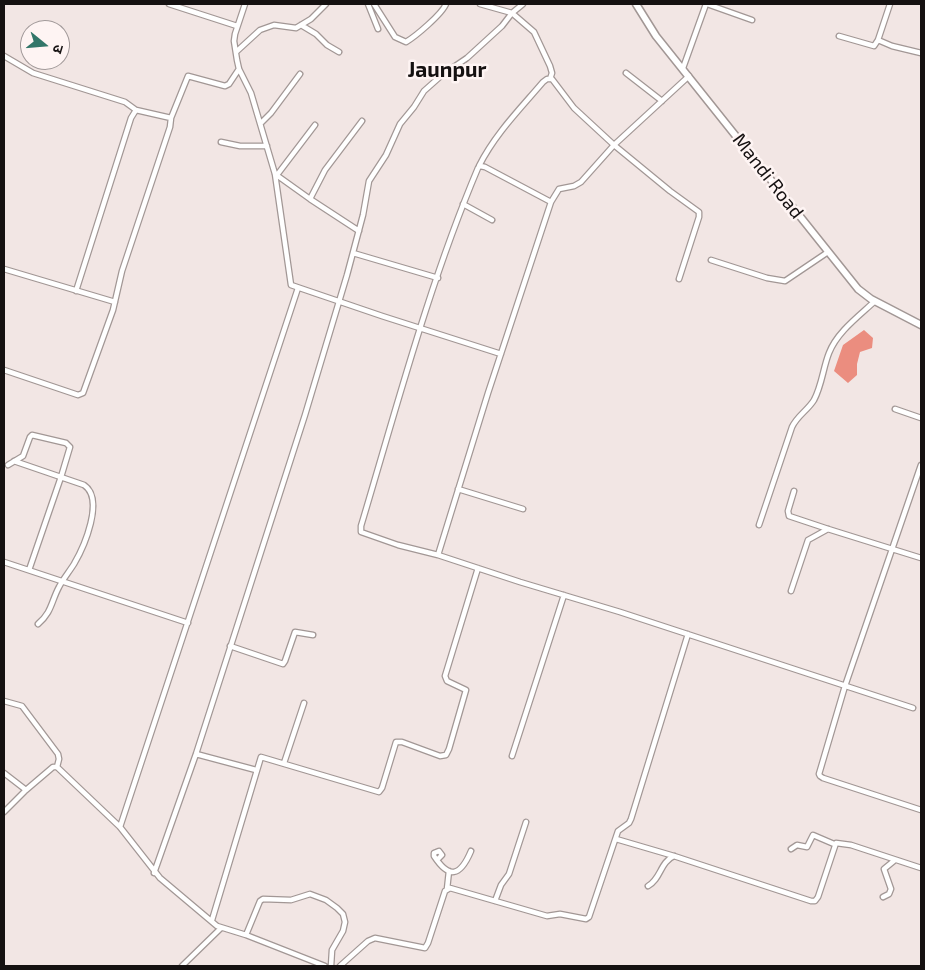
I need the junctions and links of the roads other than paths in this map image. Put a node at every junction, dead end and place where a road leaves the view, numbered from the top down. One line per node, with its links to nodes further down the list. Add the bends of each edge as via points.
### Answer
1 (169, 4): 15 (street)
2 (245, 4): 15 (street)
3 (326, 4): 14 (street)
4 (368, 4): 16 (street)
5 (374, 4): 6 (street, via 395,37 406,42 436,17)
6 (446, 4)
7 (480, 4): 12 (street)
8 (523, 4): 12 (street)
9 (636, 4): 23 (street, Mandi Road, via 656,36)
10 (706, 4): 13 (street); 23 (street)
11 (890, 4): 18 (street)
12 (512, 13): 28 (street, via 536,36 550,66); 44 (street, via 467,58 424,90 400,124 386,155 369,181)
13 (752, 20)
14 (301, 25): 19 (street, via 265,28); 20 (street)
15 (237, 26): 19 (street)
16 (378, 29)
17 (839, 36): 18 (street, via 874,46)
18 (878, 40): 21 (street)
19 (236, 52): 24 (street)
20 (339, 52)
21 (921, 53)
22 (4, 56): 30 (street, via 33,73 125,102)
23 (683, 68): 27 (street, Mandi Road)
24 (239, 69): 31 (street, via 225,86 188,76); 33 (street)
25 (626, 73): 29 (street)
26 (300, 74): 33 (street)
27 (689, 76): 29 (street); 45 (street, Mandi Road)
28 (550, 79): 36 (street, via 556,82 574,108); 38 (street, via 543,82 506,124)
29 (662, 101): 36 (street)
30 (136, 110): 31 (street); 52 (street)
31 (171, 118): 54 (street)
32 (362, 121): 40 (street, via 325,170)
33 (261, 123): 37 (street)
34 (315, 125): 39 (street)
35 (221, 142): 37 (street)
36 (614, 145): 41 (street, via 581,182 559,189); 50 (street, via 700,213)
37 (267, 146): 39 (street)
38 (479, 166): 41 (street); 42 (street)
39 (276, 174): 40 (street); 51 (street, via 291,285)
40 (310, 199): 44 (street)
41 (551, 202): 58 (street)
42 (463, 204): 43 (street); 49 (street)
43 (492, 220)
44 (359, 231): 46 (street)
45 (828, 252): 47 (street, via 785,281); 53 (street, Mandi Road, via 858,289)
46 (353, 253): 49 (street); 55 (street)
47 (711, 260)
48 (4, 270): 52 (street)
49 (438, 278): 57 (street)
50 (679, 279)
51 (298, 288): 55 (street); 80 (street)
52 (76, 291): 54 (street)
53 (874, 301): 56 (street, Mandi Road); 69 (street, via 837,339 829,352 816,396 792,427)
54 (115, 302): 59 (street, via 81,394)
55 (339, 302): 57 (street); 84 (street)
56 (921, 325)
57 (420, 328): 58 (street); 72 (street, via 360,530 398,545)
58 (500, 354): 66 (street)
59 (4, 370)
60 (895, 409): 61 (street)
61 (921, 418)
62 (14, 462): 63 (street); 65 (street); 65 (street, via 23,456 32,435 66,443 70,449)
63 (8, 465)
64 (921, 465): 71 (street)
65 (61, 477): 76 (street); 77 (street, via 87,488 93,505 80,552)
66 (458, 489): 68 (street); 72 (street)
67 (794, 492): 70 (street, via 788,515)
68 (523, 509)
69 (759, 525)
70 (828, 529): 71 (street); 78 (street, via 808,540)
71 (892, 549): 73 (street); 85 (street)
72 (438, 555): 75 (street)
73 (921, 558)
74 (4, 562): 76 (street)
75 (478, 568): 79 (street); 91 (street, via 445,676 446,680 466,690 446,755 396,742 380,792)
76 (29, 570): 77 (street)
77 (62, 582): 80 (street); 81 (street, via 50,611)
78 (791, 591)
79 (564, 595): 82 (street); 90 (street)
80 (188, 623): 99 (street)
81 (38, 624)
82 (688, 634): 85 (street); 100 (street, via 631,819 619,830)
83 (313, 635): 84 (street, via 295,632 282,664)
84 (230, 646): 89 (street)
85 (845, 686): 88 (street); 96 (street, via 820,776)
86 (4, 701): 92 (street, via 22,706 58,754)
87 (304, 702): 91 (street)
88 (913, 708)
89 (196, 754): 93 (street); 109 (street)
90 (512, 756)
91 (284, 763): 93 (street, via 262,756)
92 (57, 767): 95 (street); 99 (street)
93 (256, 770): 114 (street)
94 (4, 773): 95 (street)
95 (26, 790): 97 (street)
96 (921, 810)
97 (4, 812)
98 (526, 822): 113 (street, via 509,874)
99 (120, 827): 109 (street)
100 (616, 839): 104 (street); 113 (street, via 588,918 547,916)
101 (834, 844): 102 (street, via 813,835 806,847 797,845); 104 (street, via 814,902); 106 (street, via 842,843)
102 (792, 849)
103 (470, 851): 108 (street, via 463,867)
104 (674, 856): 110 (street, via 667,860 655,881)
105 (437, 860): 108 (street)
106 (895, 860): 107 (street); 112 (street, via 884,870 891,889)
107 (921, 868)
108 (449, 871): 111 (street)
109 (154, 873): 114 (street)
110 (648, 886)
111 (447, 890): 113 (street, via 452,888); 120 (street, via 426,947 375,938)
112 (882, 897)
113 (495, 900)
114 (212, 920): 115 (street)
115 (221, 928): 116 (street); 117 (street)
116 (246, 935): 118 (street); 119 (street, via 263,899 291,900 310,894 320,897 332,903 346,922 332,950)
117 (182, 966)
118 (325, 966)
119 (331, 966)
120 (340, 966)

